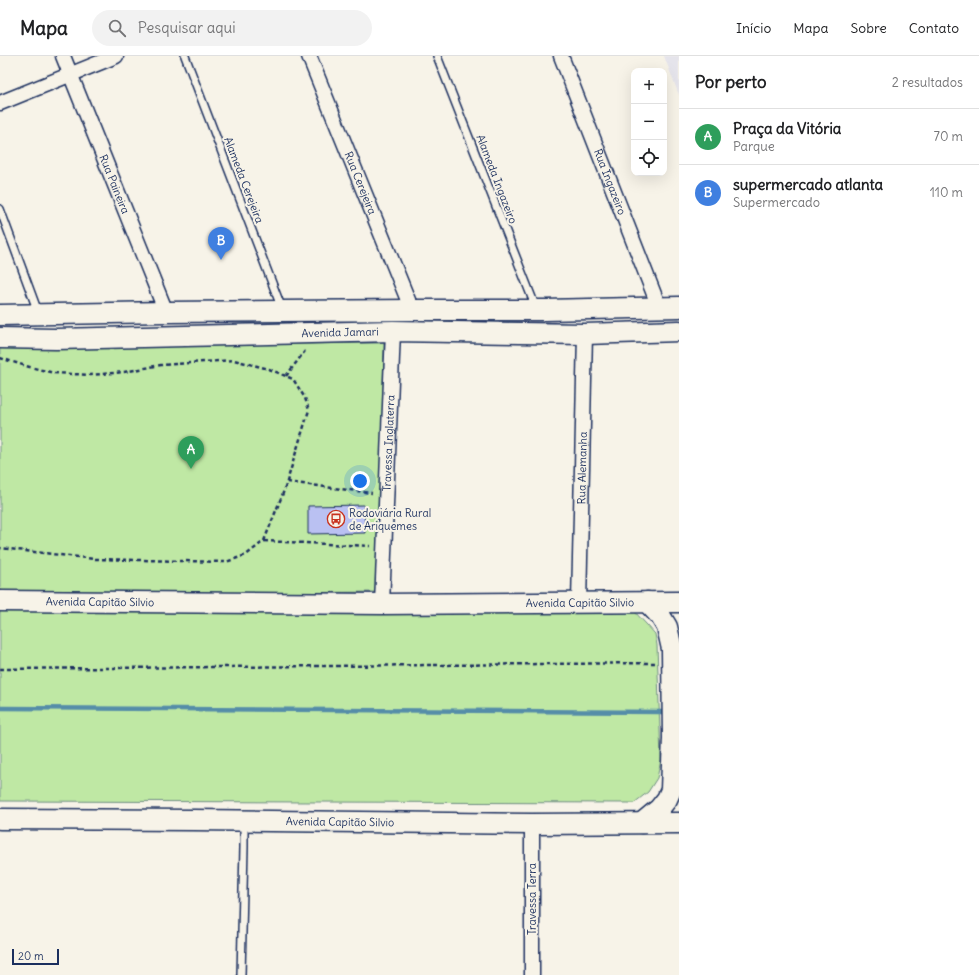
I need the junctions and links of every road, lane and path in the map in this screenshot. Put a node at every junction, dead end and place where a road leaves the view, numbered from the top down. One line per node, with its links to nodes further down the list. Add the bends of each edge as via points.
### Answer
1 (63, 56): 7 (street, Rua Paineira)
2 (116, 56): 7 (street)
3 (185, 56): 14 (lane, Alameda Cerejeira)
4 (309, 56): 12 (street, Rua Cerejeira)
5 (437, 56): 13 (lane, Alameda Ingazeiro)
6 (561, 56): 10 (street, Rua Ingazeiro)
7 (70, 74): 8 (street); 15 (street, Rua Paineira)
8 (0, 102)
9 (0, 209): 16 (lane)
10 (659, 307): 11 (main road, Avenida Jamari); 13 (main road, Avenida Jamari)
11 (679, 307)
12 (412, 310): 13 (main road, Avenida Jamari); 14 (main road, Avenida Jamari)
13 (541, 310): 21 (main road)
14 (283, 311): 15 (main road, Avenida Jamari)
15 (166, 312): 16 (main road, Avenida Jamari)
16 (47, 314): 17 (main road, Avenida Jamari); 24 (main road)
17 (0, 316)
18 (393, 331): 20 (main road, Avenida Jamari); 21 (main road, Avenida Jamari); 28 (street, Travessa Inglaterra)
19 (679, 331): 22 (main road, Avenida Jamari)
20 (319, 333): 24 (main road, Avenida Jamari); 26 (path)
21 (543, 333): 22 (main road, Avenida Jamari)
22 (585, 334): 35 (street, Rua Alemanha)
23 (0, 338): 24 (main road, Avenida Jamari)
24 (56, 339)
25 (0, 358): 26 (path, via 54,373 91,375 161,365 234,360)
26 (286, 376): 27 (path, via 293,379 309,410)
27 (287, 482): 28 (path); 29 (path)
28 (386, 495): 30 (street, Travessa Inglaterra)
29 (264, 541): 30 (path); 31 (path, via 246,555 226,562 95,559)
30 (384, 546): 36 (street, Travessa Inglaterra)
31 (0, 548)
32 (0, 601): 36 (main road, Avenida Capitão Silvio)
33 (647, 602): 34 (main road, Avenida Capitão Silvio); 35 (main road, Avenida Capitão Silvio); 37 (main road, via 667,627 672,648)
34 (679, 602)
35 (579, 603): 36 (main road, Avenida Capitão Silvio)
36 (382, 604)
37 (672, 663): 38 (path); 41 (main road, via 671,790 659,809)
38 (0, 669)
39 (0, 819): 40 (main road, Avenida Capitão Silvio)
40 (244, 820): 43 (main road, Avenida Capitão Silvio); 44 (lane)
41 (642, 823): 42 (main road, Avenida Capitão Silvio); 43 (main road, Avenida Capitão Silvio)
42 (679, 823)
43 (532, 824): 45 (street, Travessa Terra)
44 (241, 975)
45 (532, 975)

